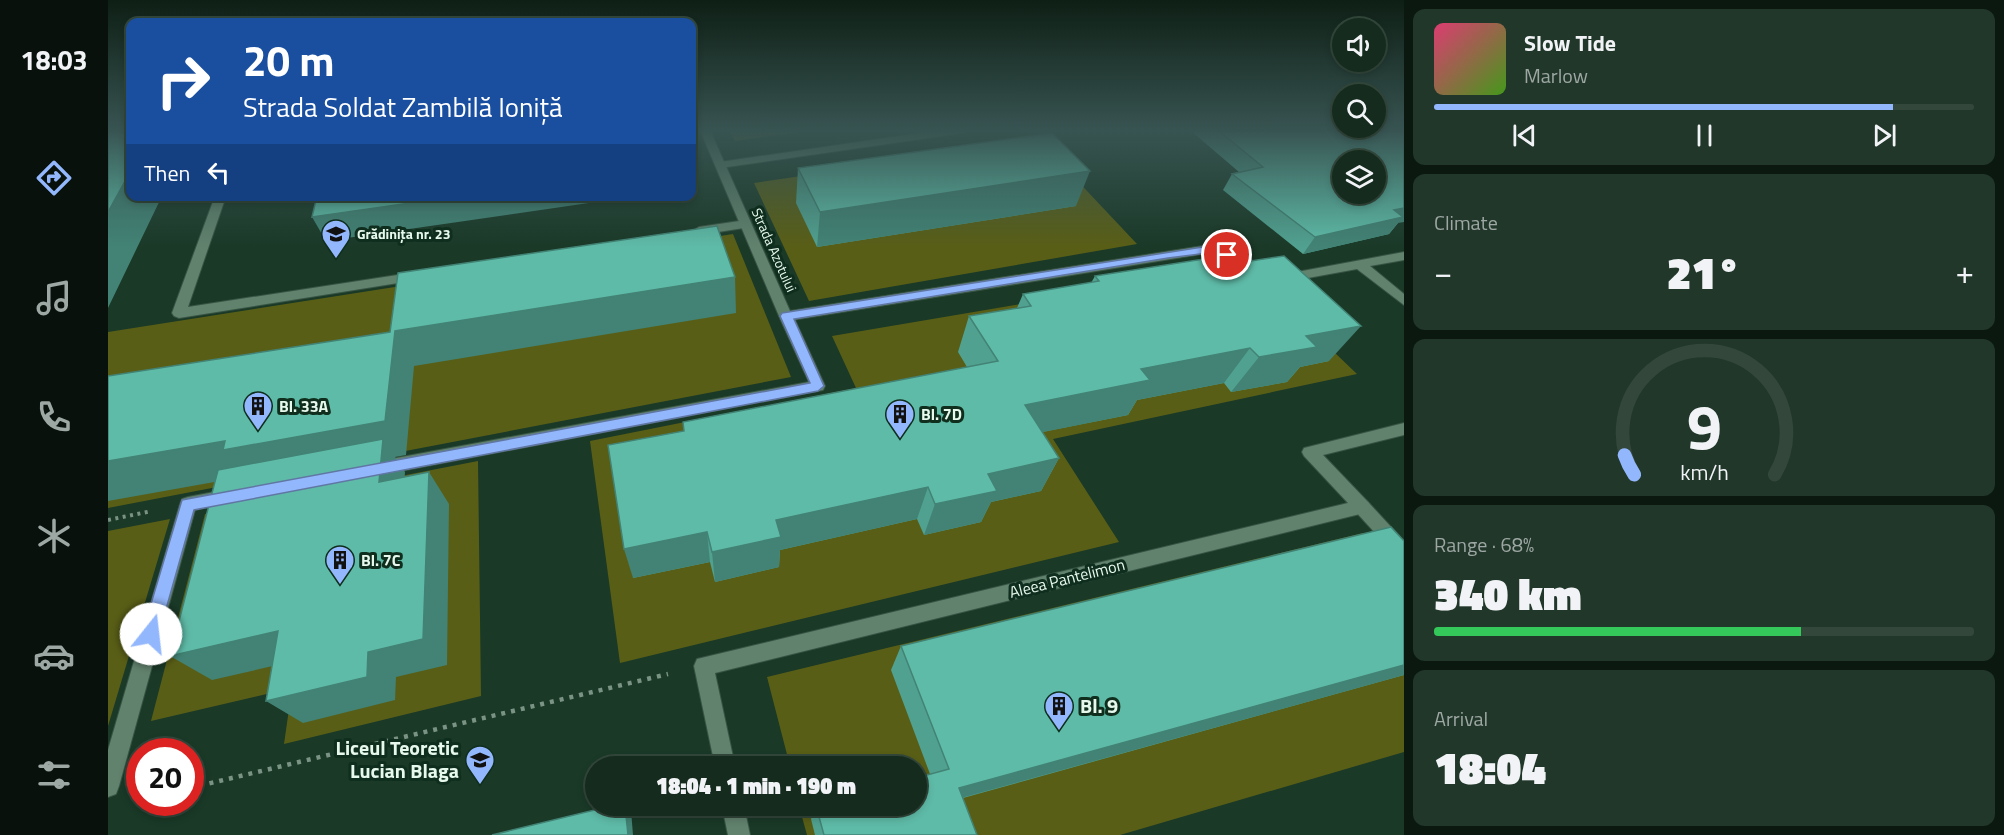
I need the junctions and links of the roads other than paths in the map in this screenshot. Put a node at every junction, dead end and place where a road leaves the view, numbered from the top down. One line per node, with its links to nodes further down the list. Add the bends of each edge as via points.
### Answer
1 (722, 169): 3 (street, Strada Azotului)
2 (219, 201): 7 (street, via 179,313)
3 (746, 224): 4 (street); 9 (street, Strada Azotului)
4 (687, 233)
5 (1404, 256): 6 (street)
6 (1359, 264): 8 (street); 9 (street, via 1277,280 1246,262 1209,249)
7 (427, 274)
8 (1404, 301)
9 (786, 316): 11 (street, Strada Azotului, via 818,386)
10 (1404, 429): 13 (street, via 1310,452)
11 (361, 471)
12 (246, 493): 16 (street, via 188,504)
13 (1362, 507): 14 (street); 15 (street, Aleea Pantelimon, via 704,666)
14 (1404, 553)
15 (723, 756)
16 (108, 786)
17 (735, 816): 18 (street)
18 (739, 835)

